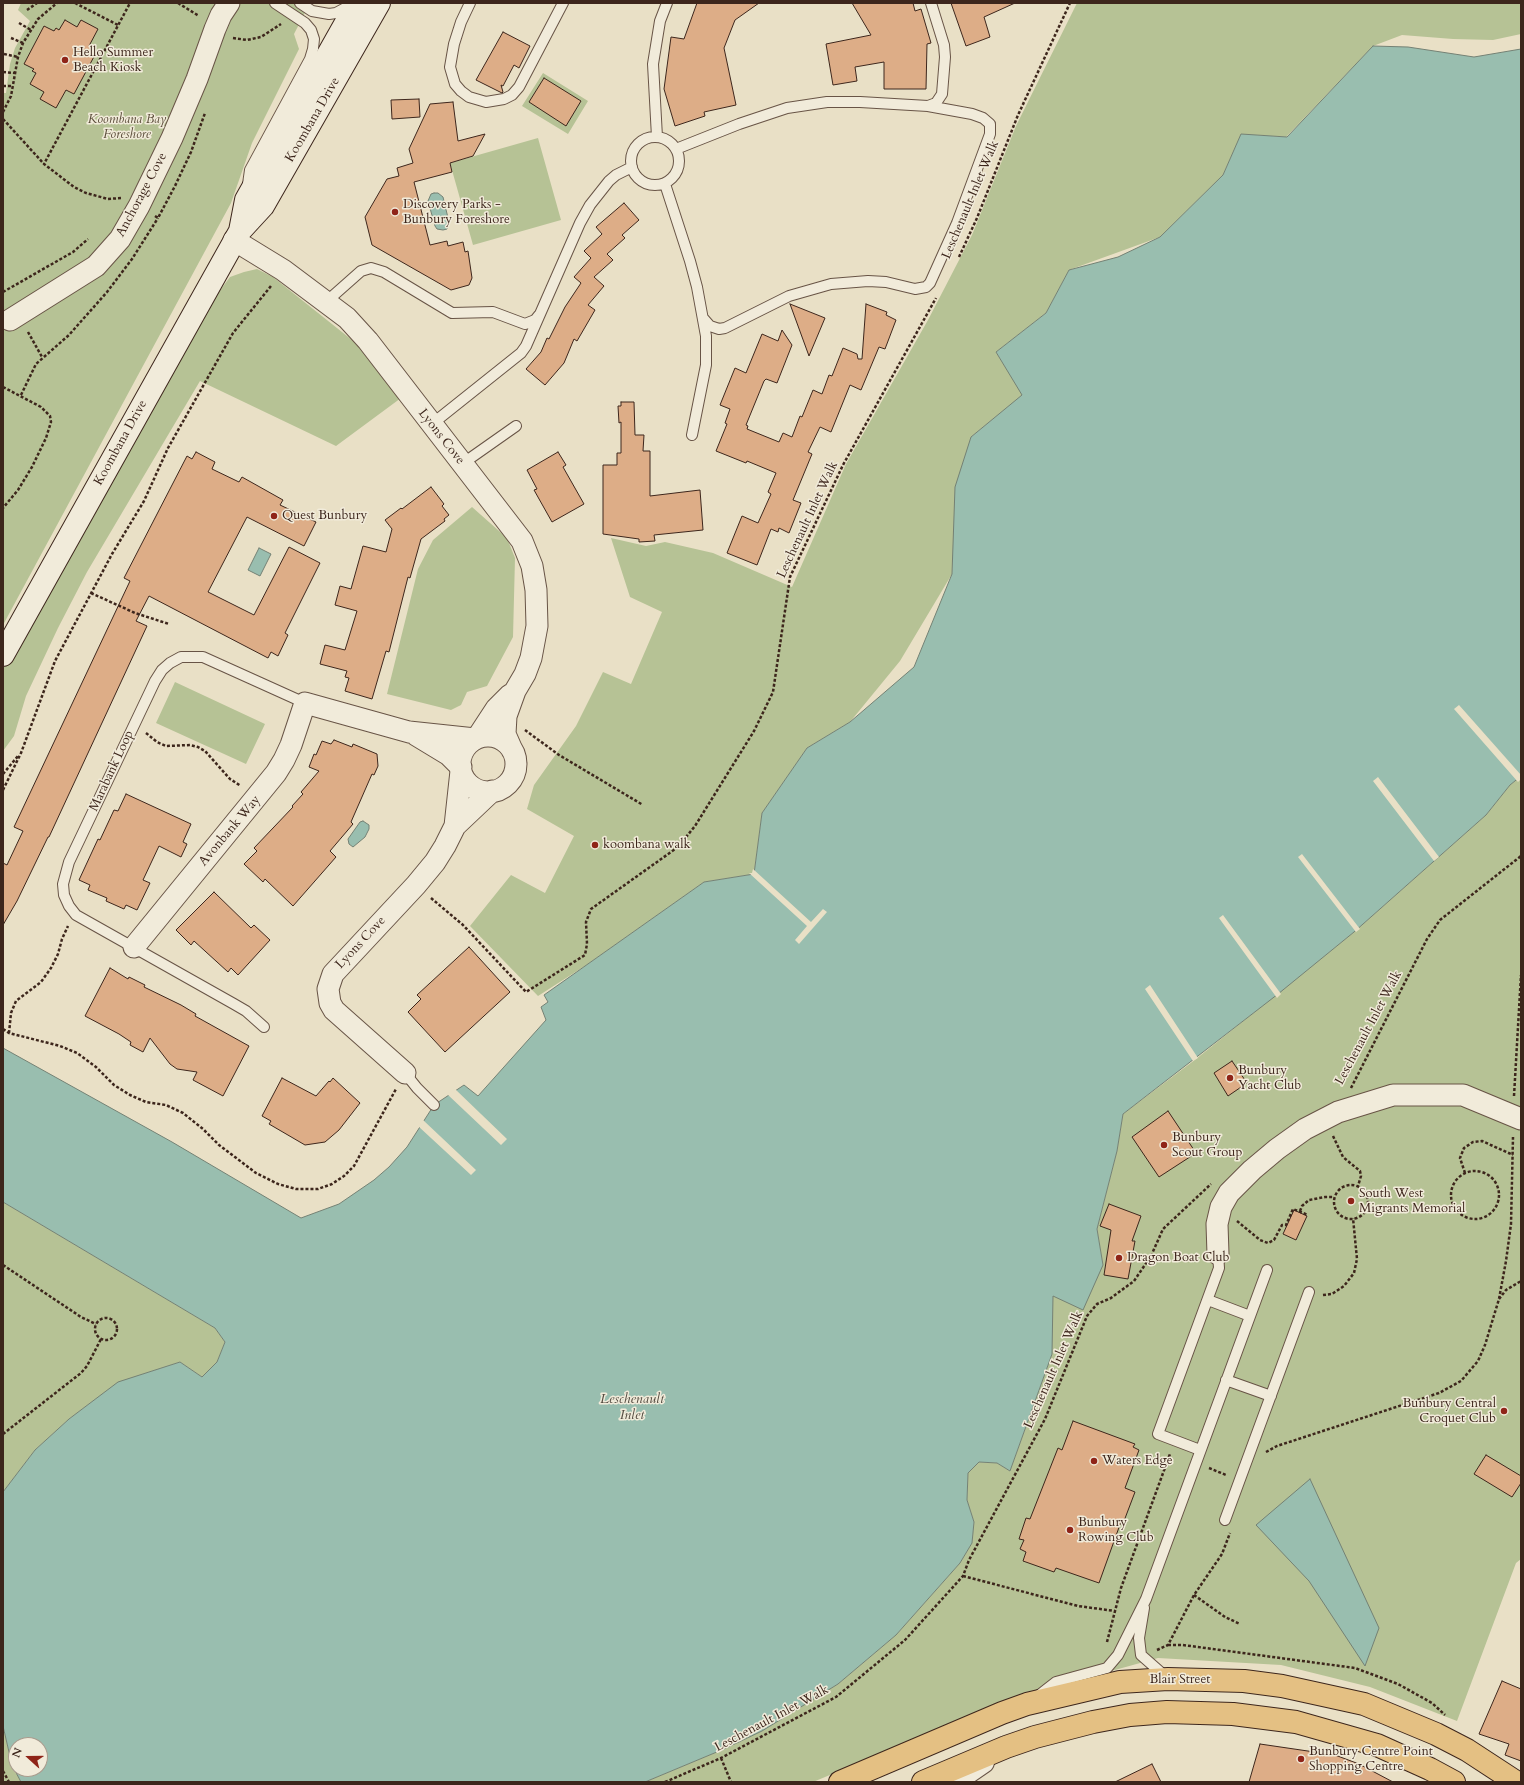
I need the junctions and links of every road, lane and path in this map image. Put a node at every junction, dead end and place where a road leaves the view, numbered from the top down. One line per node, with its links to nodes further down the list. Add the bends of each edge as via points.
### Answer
1 (37, 3): 17 (path)
2 (57, 3): 22 (path, via 38,19)
3 (75, 3): 20 (path)
4 (130, 3): 20 (path)
5 (178, 3): 21 (path, via 192,10 203,22)
6 (229, 3): 21 (street, Anchorage Cove)
7 (275, 3): 18 (lane)
8 (300, 3): 9 (lane, via 312,11 329,14 347,9)
9 (354, 3)
10 (357, 3): 39 (main road, Koombana Drive)
11 (379, 3): 42 (main road, Koombana Drive, via 263,206)
12 (470, 3): 13 (lane, via 454,44 450,67 461,91 468,97 486,102 504,99 519,87)
13 (563, 3)
14 (667, 3): 34 (lane, via 660,21 653,64)
15 (931, 3): 31 (lane, via 946,57 942,94 936,103)
16 (1070, 3): 44 (path, Leschenault Inlet Walk, via 1018,115 977,218)
17 (27, 10)
18 (290, 13): 21 (path, via 276,29 261,38 237,39); 39 (lane, via 311,30 314,39 313,49 310,60 250,170)
19 (19, 23): 22 (path)
20 (118, 25): 36 (path)
21 (215, 29): 40 (street, Anchorage Cove, via 172,138)
22 (31, 30): 24 (path)
23 (11, 38): 24 (path)
24 (23, 43): 26 (path)
25 (4, 54): 26 (path)
26 (18, 57): 28 (path)
27 (3, 72): 28 (path)
28 (15, 72): 30 (path)
29 (3, 86): 30 (path)
30 (13, 86): 32 (path)
31 (928, 106): 35 (lane, via 827,102 787,108); 50 (lane, via 983,118 990,124 990,129 958,224 926,287 916,289 868,281 831,284 789,296 725,328 710,326)
32 (3, 112)
33 (3, 119): 36 (path)
34 (657, 137): 35 (lane, via 665,139); 37 (lane, via 642,141 636,146 632,153)
35 (676, 149): 38 (lane, via 679,157 677,172)
36 (44, 164): 40 (path, via 69,184 86,193 108,199 123,198)
37 (632, 167): 38 (lane, via 636,177 642,182 658,186); 49 (lane, via 609,181 590,205)
38 (665, 184): 50 (lane, via 690,261)
39 (246, 200): 42 (main road, Koombana Drive)
40 (138, 206): 51 (street, Anchorage Cove, via 120,239 96,266)
41 (158, 218): 53 (path, via 132,260 107,292 69,335 36,364)
42 (237, 236): 45 (street, Lyons Cove); 61 (main road, Koombana Drive)
43 (88, 239): 46 (path, via 73,252)
44 (956, 262)
45 (283, 270): 48 (street, Lyons Cove); 59 (path, via 232,333 168,448 144,501)
46 (3, 292)
47 (938, 296): 78 (path, Leschenault Inlet Walk, via 843,466 790,577 773,692 754,731 695,826 678,847 591,909 586,922 585,954 526,992 463,925)
48 (326, 302): 49 (lane, via 361,271 371,268 384,272 445,310 460,314 494,312 525,324); 54 (street, Lyons Cove, via 368,341)
49 (539, 316): 54 (lane, via 526,346 515,359)
50 (703, 318): 56 (lane, via 706,366)
51 (6, 321)
52 (3, 387): 53 (path)
53 (21, 395): 58 (path, via 46,411 51,422 32,467)
54 (432, 424): 57 (street, Lyons Cove)
55 (516, 426): 57 (lane)
56 (692, 435)
57 (462, 464): 62 (street, Lyons Cove, via 522,541 532,566 537,626 531,658)
58 (3, 508)
59 (91, 593): 60 (path, via 135,613); 69 (path, via 55,661)
60 (169, 624)
61 (3, 655)
62 (515, 691): 67 (street, Lyons Cove, via 496,709); 68 (street, Lyons Cove, via 506,716 505,734)
63 (305, 703): 64 (lane, Marabank Loop, via 203,657 181,656 162,670); 66 (street, Marabank Loop); 74 (street, Avonbank Way, via 284,760)
64 (135, 723): 74 (path, via 157,742 166,746 198,747 230,780); 79 (lane, Marabank Loop, via 66,871 64,895)
65 (524, 729): 75 (path, via 559,755)
66 (409, 732): 67 (street, Marabank Loop); 70 (street, Marabank Loop, via 449,755)
67 (476, 739): 68 (street, via 493,736 507,743); 70 (street, via 465,748)
68 (512, 750): 73 (street, via 516,758 513,776 501,789)
69 (21, 752): 71 (path); 72 (path)
70 (461, 769): 73 (street, via 464,778 476,789); 76 (street, Lyons Cove)
71 (3, 774)
72 (3, 790)
73 (492, 791): 76 (street, Lyons Cove)
74 (258, 796): 80 (street, Avonbank Way)
75 (643, 805)
76 (455, 826): 78 (street, Lyons Cove, via 435,862)
77 (1521, 856): 86 (path, Leschenault Inlet Walk, via 1440,920)
78 (416, 885): 85 (street, Lyons Cove, via 333,974 328,989 334,1010)
79 (76, 915): 80 (lane, Marabank Loop); 84 (path, via 65,930 51,968 41,982 16,1001 11,1013)
80 (134, 947): 82 (lane, Marabank Loop, via 234,1004)
81 (1521, 975): 88 (path, via 1516,1033)
82 (264, 1027)
83 (3, 1029): 84 (path)
84 (9, 1033): 85 (path, via 77,1053 114,1085 146,1102 183,1113 219,1146 256,1173 278,1184 296,1189 318,1189 332,1184 354,1166)
85 (405, 1073): 87 (lane)
86 (1348, 1093)
87 (434, 1105)
88 (1517, 1117): 89 (street, via 1463,1095 1393,1095); 90 (path)
89 (1326, 1118): 93 (path, via 1343,1157 1360,1171); 96 (street, via 1305,1129 1252,1170 1230,1193)
90 (1513, 1155): 91 (path, via 1482,1141 1473,1142 1464,1148 1460,1158); 105 (path, via 1511,1224)
91 (1465, 1173): 91 (path, via 1451,1189 1453,1204 1463,1215 1478,1218 1486,1216 1492,1211 1498,1197 1495,1182 1483,1172)
92 (1213, 1182): 94 (path, Leschenault Inlet Walk)
93 (1358, 1186): 95 (path, via 1344,1186); 99 (path, via 1367,1195 1367,1207 1361,1216)
94 (1201, 1191): 96 (path); 117 (path, Leschenault Inlet Walk, via 1163,1229 1151,1256 1134,1281 1111,1298 1097,1304 1087,1316 1045,1419 969,1560)
95 (1334, 1197): 97 (path, via 1309,1200); 99 (path, via 1336,1211 1345,1218)
96 (1220, 1208): 97 (path, via 1260,1240 1268,1243 1274,1240 1282,1225 1286,1225 1293,1209); 100 (street, via 1217,1224)
97 (1300, 1212): 98 (path)
98 (1308, 1215)
99 (1353, 1218): 104 (path, via 1357,1259 1354,1273 1344,1286 1332,1294 1319,1296)
100 (1218, 1254): 106 (lane, via 1219,1268)
101 (3, 1266): 108 (path)
102 (1267, 1270): 107 (lane)
103 (1521, 1281): 105 (path, via 1506,1290)
104 (1309, 1292): 111 (lane)
105 (1499, 1299): 114 (path, via 1478,1361 1461,1381 1439,1393 1277,1446 1267,1450)
106 (1208, 1300): 107 (lane); 113 (lane, via 1158,1434)
107 (1250, 1316): 110 (lane)
108 (96, 1324): 109 (path, via 95,1331); 109 (path, via 105,1318 112,1320 116,1326 114,1337 108,1340)
109 (101, 1339): 112 (path, via 81,1373)
110 (1226, 1380): 111 (lane); 113 (lane)
111 (1270, 1396): 115 (lane)
112 (3, 1434)
113 (1200, 1450): 118 (lane)
114 (1264, 1455)
115 (1225, 1520)
116 (1230, 1532): 120 (path, via 1222,1554 1194,1595 1225,1617)
117 (963, 1576): 119 (path, via 1078,1606); 124 (path, Leschenault Inlet Walk, via 905,1640 836,1698)
118 (1146, 1599): 121 (lane, via 1139,1638 1141,1655); 122 (lane, via 1118,1655 1107,1668 1056,1682)
119 (1115, 1611)
120 (1240, 1624)
121 (1168, 1679): 122 (main road, Blair Street, via 1120,1682); 133 (main road, Blair Street, via 1244,1681 1282,1686 1364,1704 1436,1734 1467,1750)
122 (1027, 1704): 129 (main road, Blair Street)
123 (1006, 1747): 130 (main road); 131 (main road); 132 (main road, via 1035,1737 1130,1715 1167,1712 1232,1714 1296,1722 1376,1745)
124 (721, 1758): 127 (path, Leschenault Inlet Walk); 128 (path)
125 (3, 1771): 126 (path)
126 (9, 1782)
127 (665, 1782)
128 (731, 1782)
129 (840, 1782)
130 (923, 1782)
131 (954, 1782)
132 (1454, 1782)
133 (1516, 1782)

